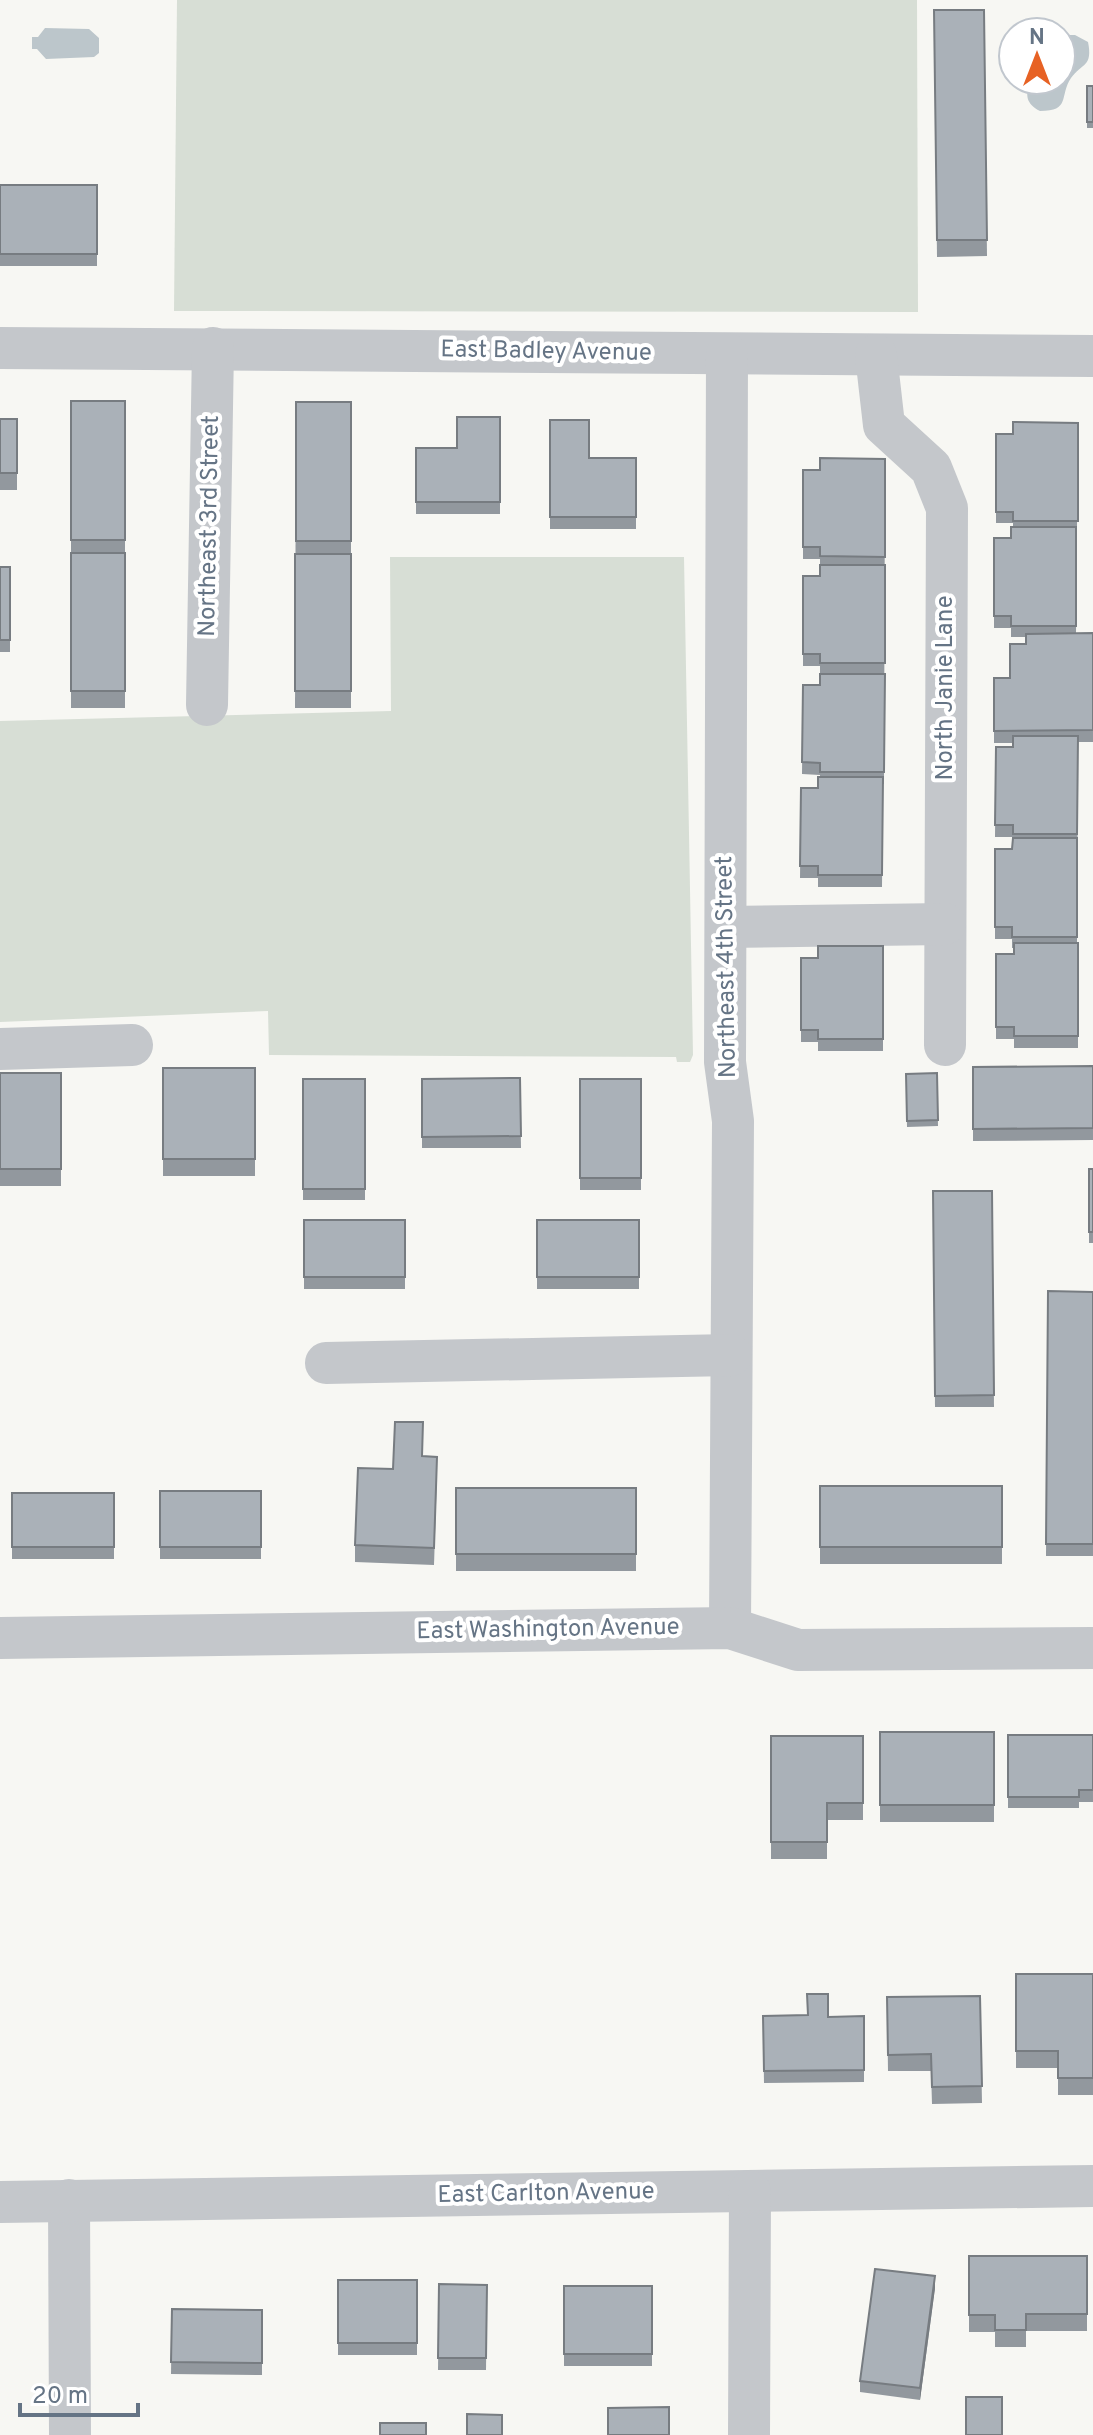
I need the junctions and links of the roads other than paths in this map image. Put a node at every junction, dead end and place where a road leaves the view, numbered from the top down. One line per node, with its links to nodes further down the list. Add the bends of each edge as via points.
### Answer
1 (0, 348): 2 (street, East Badley Avenue)
2 (213, 348): 3 (street, East Badley Avenue); 6 (street, Northeast 3rd Street)
3 (727, 354): 4 (street, East Badley Avenue); 8 (street, Northeast 4th Street)
4 (876, 355): 5 (street, East Badley Avenue); 7 (street, North Janie Lane, via 884,425 931,468 947,508)
5 (1093, 356)
6 (207, 705)
7 (945, 924): 8 (street); 10 (street, North Janie Lane)
8 (726, 927): 12 (street, Northeast 4th Street, via 725,1062 733,1121)
9 (132, 1045): 11 (street)
10 (945, 1045)
11 (0, 1049)
12 (731, 1355): 13 (street); 14 (street, Northeast 4th Street)
13 (326, 1363)
14 (730, 1628): 15 (street, East Washington Avenue); 16 (street, East Washington Avenue, via 798,1650)
15 (0, 1638)
16 (1093, 1648)
17 (1093, 2186): 18 (street, East Carlton Avenue)
18 (750, 2191): 19 (street, East Carlton Avenue); 22 (street)
19 (69, 2200): 20 (street, East Carlton Avenue); 21 (street)
20 (0, 2202)
21 (70, 2435)
22 (749, 2435)

